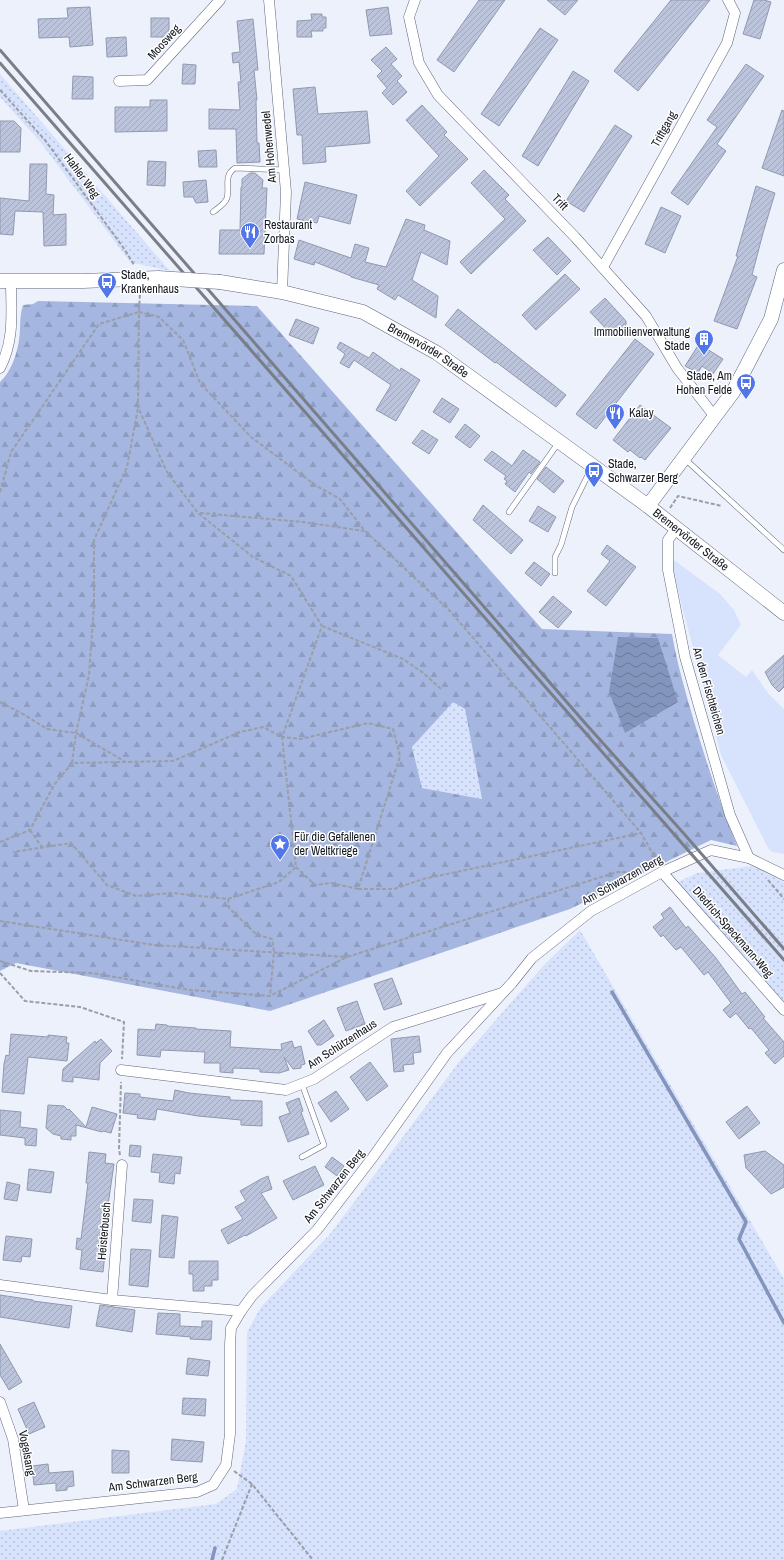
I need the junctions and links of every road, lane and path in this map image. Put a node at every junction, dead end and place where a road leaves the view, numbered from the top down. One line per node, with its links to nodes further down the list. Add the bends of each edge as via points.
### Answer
1 (220, 0): 5 (street, Moosweg, via 147,80)
2 (269, 0): 7 (street, Am Hohenwedel)
3 (415, 0): 9 (street, Trift, via 409,17 419,62 438,95)
4 (728, 0): 9 (street, Triftgang, via 735,13 727,43)
5 (119, 81)
6 (0, 90): 11 (path, Hahler Weg, via 44,140 125,250)
7 (284, 170): 8 (lane, via 235,168 228,176 227,198); 13 (street, Am Hohenwedel, via 286,192)
8 (213, 212)
9 (603, 267): 17 (street, Trift, via 646,316 678,368)
10 (784, 270): 17 (main road, via 771,319 733,392)
11 (141, 279): 12 (main road, Bremervörder Straße); 13 (main road, Bremervörder Straße, bridge, via 220,282); 14 (path)
12 (6, 281): 15 (street, via 12,332)
13 (282, 292): 18 (main road, Bremervörder Straße, via 363,312 437,353)
14 (139, 312): 16 (path); 21 (path, via 99,324 11,452); 28 (path, via 159,316 183,340 200,383 251,437 315,485 340,499)
15 (0, 368)
16 (138, 407): 26 (path, via 167,472); 35 (path, via 127,467 94,540 94,605 89,675)
17 (715, 417): 19 (main road)
18 (560, 442): 20 (main road, Bremervörder Straße); 25 (lane)
19 (684, 458): 23 (main road); 24 (lane)
20 (593, 466): 23 (main road, Bremervörder Straße); 30 (lane, via 572,507 556,558)
21 (0, 492)
22 (678, 496): 24 (path)
23 (648, 506): 27 (main road, Bremervörder Straße)
24 (739, 509): 29 (lane)
25 (509, 512)
26 (198, 513): 28 (path, via 303,522); 32 (path, via 253,557 291,576)
27 (676, 529): 31 (main road, Bremervörder Straße); 44 (street, An den Fischteichen, via 668,540 668,570 685,658 730,815)
28 (365, 531): 40 (path, via 450,611)
29 (784, 550)
30 (555, 573)
31 (784, 613)
32 (322, 626): 33 (path, via 403,659); 36 (path)
33 (441, 689)
34 (0, 702): 35 (path, via 47,729)
35 (76, 733): 37 (path); 38 (path)
36 (282, 736): 37 (path, via 263,727 240,732 173,761); 45 (path); 49 (path, via 301,739 368,723 393,729 400,756)
37 (125, 762): 38 (path)
38 (72, 763): 39 (path, via 54,785)
39 (30, 830): 41 (path); 42 (path)
40 (641, 833): 47 (path); 49 (path, via 423,879 394,889)
41 (0, 842)
42 (43, 848): 43 (path); 50 (path, via 71,843 107,885 136,896 173,893)
43 (13, 852)
44 (749, 858): 47 (street, Am Schwarzen Berg, via 711,850); 48 (street, Am Schwarzen Berg)
45 (296, 867): 49 (path, via 315,885 331,883); 50 (path, via 278,882)
46 (640, 872): 53 (path, via 617,872)
47 (662, 872): 56 (street, Am Schwarzen Berg, via 591,911 532,958); 58 (street, Diedrich-Speckmann-Weg)
48 (784, 875)
49 (358, 889)
50 (228, 899): 52 (path, via 229,908 256,934 272,939)
51 (0, 921): 52 (path, via 154,945)
52 (274, 952): 53 (path); 57 (path)
53 (347, 957): 57 (path)
54 (0, 961): 57 (path, via 31,971 92,973 190,990)
55 (0, 973): 59 (path, via 25,1001 80,1007 124,1022)
56 (502, 994): 60 (street, Am Schützenhaus, via 392,1027 314,1079); 65 (street, Am Schwarzen Berg, via 447,1053 317,1230 252,1296)
57 (270, 996)
58 (784, 1010)
59 (121, 1070): 60 (street, Am Schützenhaus, via 286,1090); 62 (path, via 119,1149)
60 (302, 1084): 61 (lane, via 324,1145)
61 (302, 1157)
62 (122, 1165): 64 (street, Heisterbusch)
63 (0, 1285): 64 (street)
64 (112, 1300): 65 (street)
65 (241, 1311): 67 (street, Am Schwarzen Berg, via 231,1328 230,1434)
66 (0, 1402): 69 (street, Vogelsang, via 13,1439)
67 (226, 1465): 68 (path); 69 (street, Am Schwarzen Berg, via 213,1485 197,1492)
68 (252, 1484): 71 (path); 72 (path)
69 (24, 1510): 70 (street, Am Schwarzen Berg)
70 (0, 1513)
71 (222, 1560)
72 (313, 1560)

